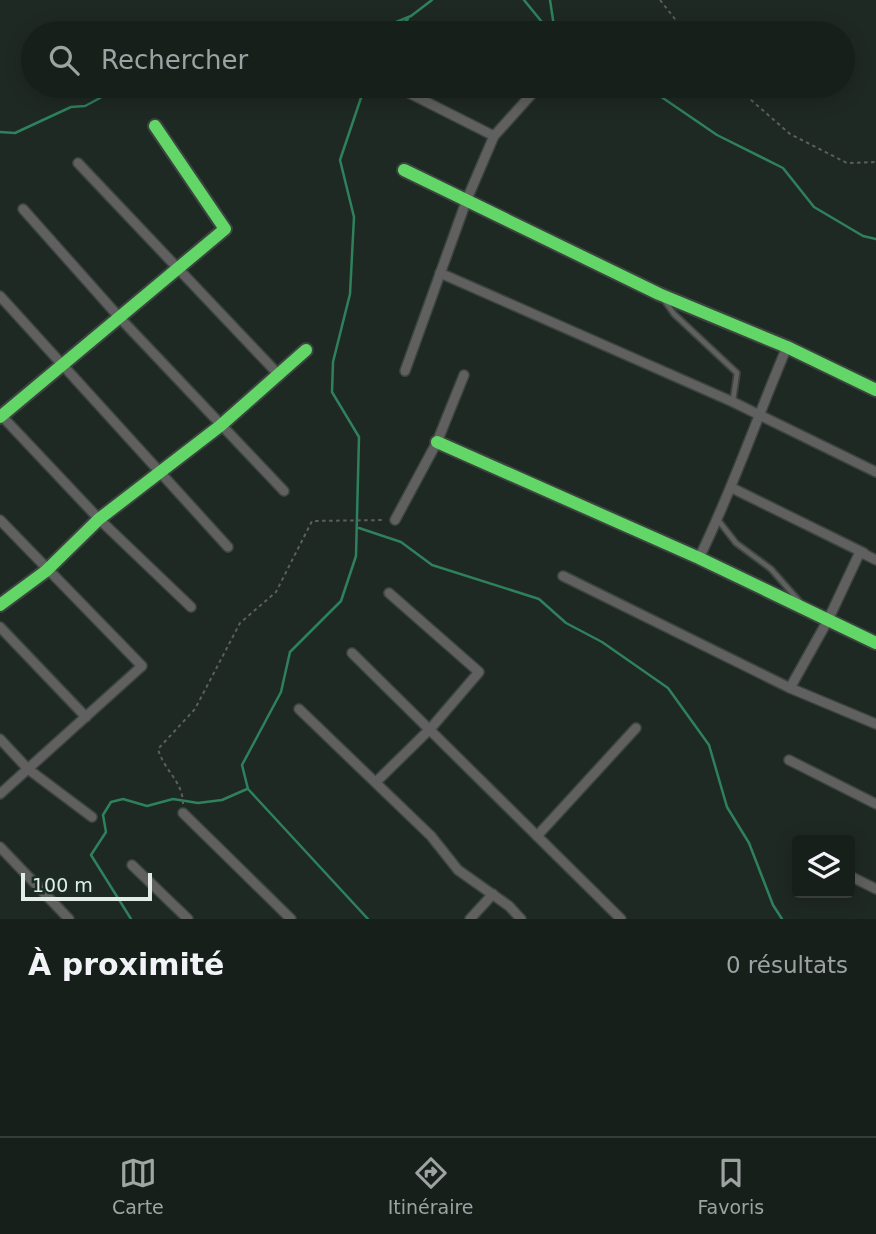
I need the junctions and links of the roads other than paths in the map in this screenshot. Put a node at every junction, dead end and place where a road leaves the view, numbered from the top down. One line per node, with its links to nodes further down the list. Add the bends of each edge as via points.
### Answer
1 (419, 98): 4 (street)
2 (529, 98): 4 (street)
3 (155, 126): 9 (street, via 225,229)
4 (494, 136): 7 (street)
5 (78, 163): 9 (street)
6 (404, 170): 7 (street)
7 (467, 199): 10 (street); 11 (street)
8 (23, 209): 13 (street)
9 (177, 269): 13 (street); 18 (street)
10 (440, 273): 17 (street); 21 (street)
11 (659, 294): 14 (street); 21 (lane, via 737,373)
12 (0, 296): 16 (street)
13 (119, 317): 16 (street); 24 (street)
14 (787, 347): 20 (street); 23 (street)
15 (306, 350): 18 (street)
16 (61, 365): 22 (street); 26 (street)
17 (405, 371)
18 (279, 375): 24 (street)
19 (464, 375): 25 (street)
20 (876, 390)
21 (733, 402): 23 (street)
22 (1, 416): 30 (street)
23 (757, 417): 27 (street); 28 (street)
24 (220, 426): 26 (street); 29 (street)
25 (438, 442): 32 (street); 37 (street)
26 (159, 470): 30 (street); 34 (street)
27 (876, 472)
28 (732, 488): 33 (street); 35 (street)
29 (284, 491)
30 (99, 519): 39 (street); 43 (street)
31 (0, 520): 39 (street)
32 (395, 520)
33 (718, 520): 37 (street); 44 (lane)
34 (228, 547)
35 (859, 552): 36 (street); 38 (street); 45 (street)
36 (876, 554)
37 (699, 558): 44 (street)
38 (876, 560)
39 (46, 571): 42 (street); 51 (street, via 142,666)
40 (563, 576): 49 (street)
41 (389, 593): 53 (street, via 479,672)
42 (0, 605)
43 (191, 607)
44 (807, 610): 45 (street)
45 (828, 620): 47 (street); 49 (street)
46 (0, 627): 51 (street)
47 (876, 643)
48 (352, 653): 53 (street)
49 (790, 688): 52 (street)
50 (299, 709): 58 (street)
51 (86, 717): 57 (street)
52 (876, 724)
53 (431, 728): 58 (street); 63 (street)
54 (636, 728): 63 (street)
55 (0, 739): 57 (street)
56 (789, 760): 60 (street)
57 (28, 769): 59 (street); 62 (street)
58 (376, 782): 68 (street, via 458,870)
59 (0, 794)
60 (876, 804)
61 (183, 813): 69 (street)
62 (92, 817)
63 (537, 836): 74 (street)
64 (0, 847): 70 (street)
65 (132, 865): 71 (street)
66 (855, 878): 67 (street)
67 (876, 889)
68 (492, 894): 72 (street); 73 (street)
69 (285, 917)
70 (69, 919)
71 (188, 919)
72 (470, 919)
73 (521, 919)
74 (621, 919)

